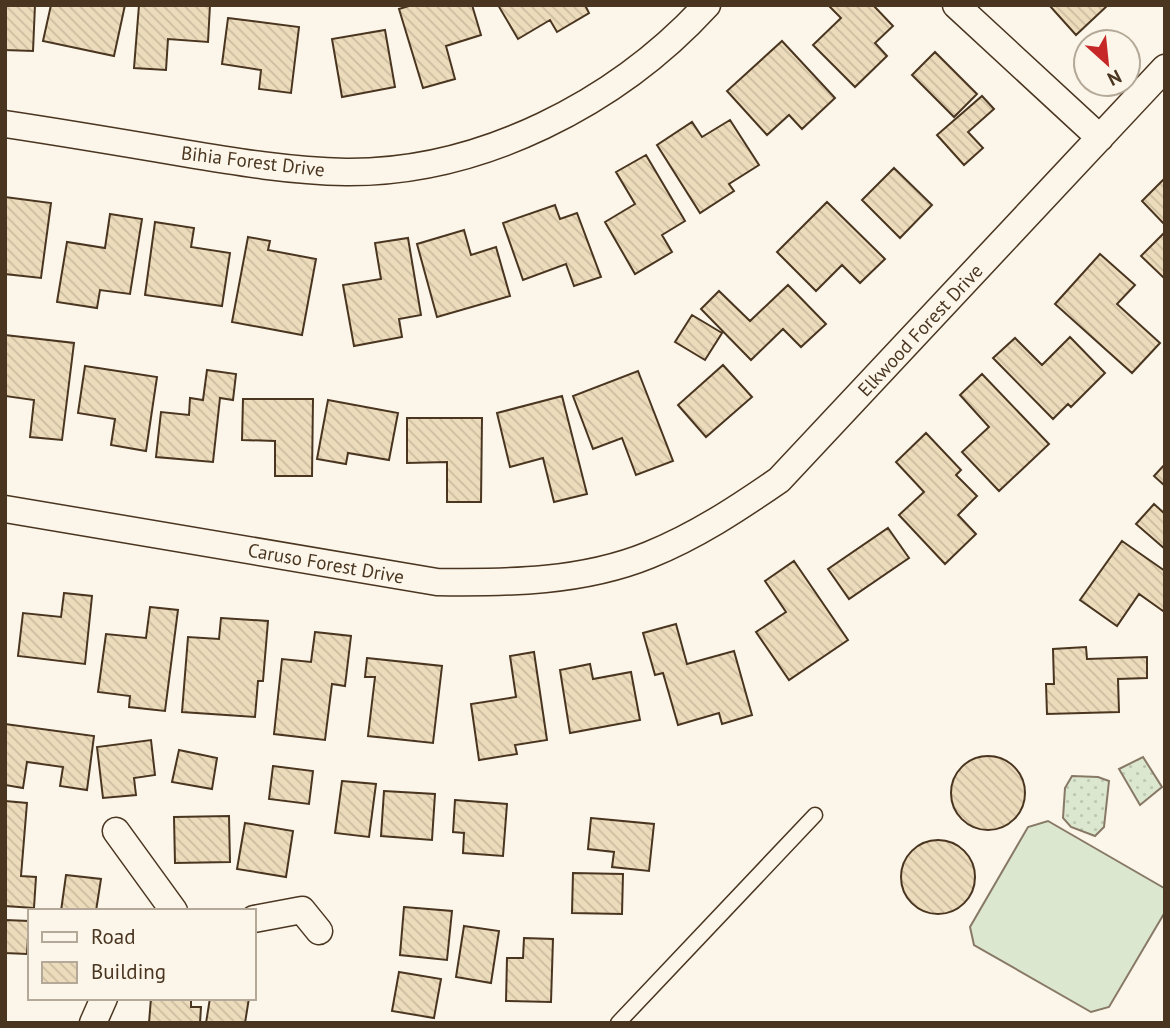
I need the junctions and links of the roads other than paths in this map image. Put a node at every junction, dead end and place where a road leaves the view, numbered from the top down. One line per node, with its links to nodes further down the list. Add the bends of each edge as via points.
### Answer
1 (707, 5): 4 (street, Bihia Forest Drive, via 683,32 619,81 551,123 482,150 421,165 348,172 277,168)
2 (956, 5): 5 (street)
3 (1165, 68): 5 (street, Elkwood Forest Drive)
4 (5, 124)
5 (1100, 138): 7 (street, Elkwood Forest Drive, via 779,480 718,522)
6 (5, 509): 7 (street, Caruso Forest Drive, via 437,582 505,583 567,576)
7 (648, 556)
8 (815, 815): 15 (lane)
9 (116, 831): 10 (street)
10 (173, 909)
11 (256, 919): 12 (street, via 302,910)
12 (319, 931)
13 (103, 1000): 14 (street)
14 (93, 1023)
15 (618, 1023)

